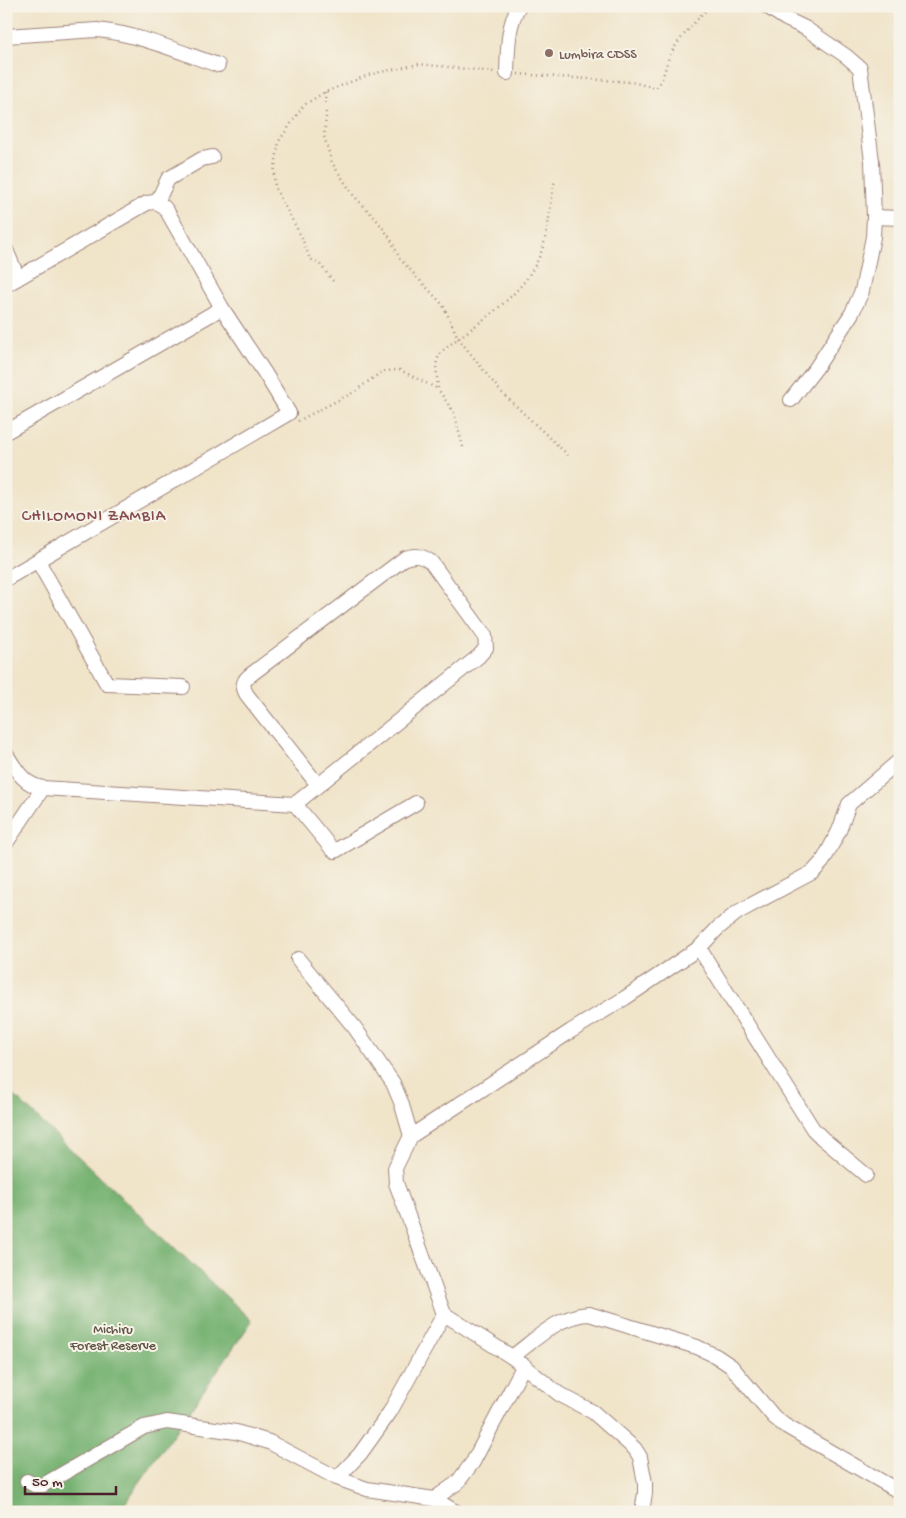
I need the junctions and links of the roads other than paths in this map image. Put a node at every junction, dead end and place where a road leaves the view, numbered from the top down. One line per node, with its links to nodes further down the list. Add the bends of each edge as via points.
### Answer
1 (519, 6): 5 (street, via 508,36)
2 (766, 6): 8 (street, via 805,28 860,68 872,161)
3 (6, 36): 4 (street, via 97,30 138,38)
4 (218, 66)
5 (507, 73)
6 (212, 156): 7 (street, via 168,179)
7 (157, 202): 11 (street, via 140,206); 12 (street, via 167,211)
8 (874, 217): 9 (street); 13 (street, via 862,291 852,312)
9 (900, 218)
10 (6, 250): 11 (street)
11 (12, 282)
12 (222, 308): 14 (street); 15 (street, via 289,414)
13 (792, 400)
14 (6, 432)
15 (38, 560): 16 (street); 17 (street, via 107,684)
16 (6, 579)
17 (183, 687)
18 (6, 754): 21 (street, via 24,780)
19 (900, 760): 25 (street, via 849,804 823,861 813,872 738,912)
20 (318, 785): 20 (street, via 486,648 485,636 431,562 423,557 405,558 244,682 247,695); 23 (street)
21 (43, 788): 23 (street); 24 (street)
22 (416, 803): 23 (street, via 335,851)
23 (295, 804)
24 (6, 843)
25 (699, 948): 27 (street); 28 (street, via 813,1129)
26 (298, 959): 27 (street, via 354,1028 392,1083)
27 (411, 1136): 29 (street, via 395,1168 396,1183)
28 (866, 1175)
29 (444, 1314): 30 (street); 32 (street, via 390,1412)
30 (512, 1357): 31 (street); 34 (street, via 576,1314 589,1314 697,1348 731,1366 784,1425)
31 (524, 1365): 35 (street, via 473,1462 457,1483); 37 (street, via 559,1394 593,1412 635,1449 640,1457 645,1483)
32 (338, 1478): 33 (street, via 269,1442 236,1432 167,1422 144,1427 43,1485 34,1486); 35 (street, via 367,1489)
33 (26, 1481)
34 (900, 1492)
35 (434, 1499): 36 (street)
36 (456, 1512)
37 (642, 1512)

